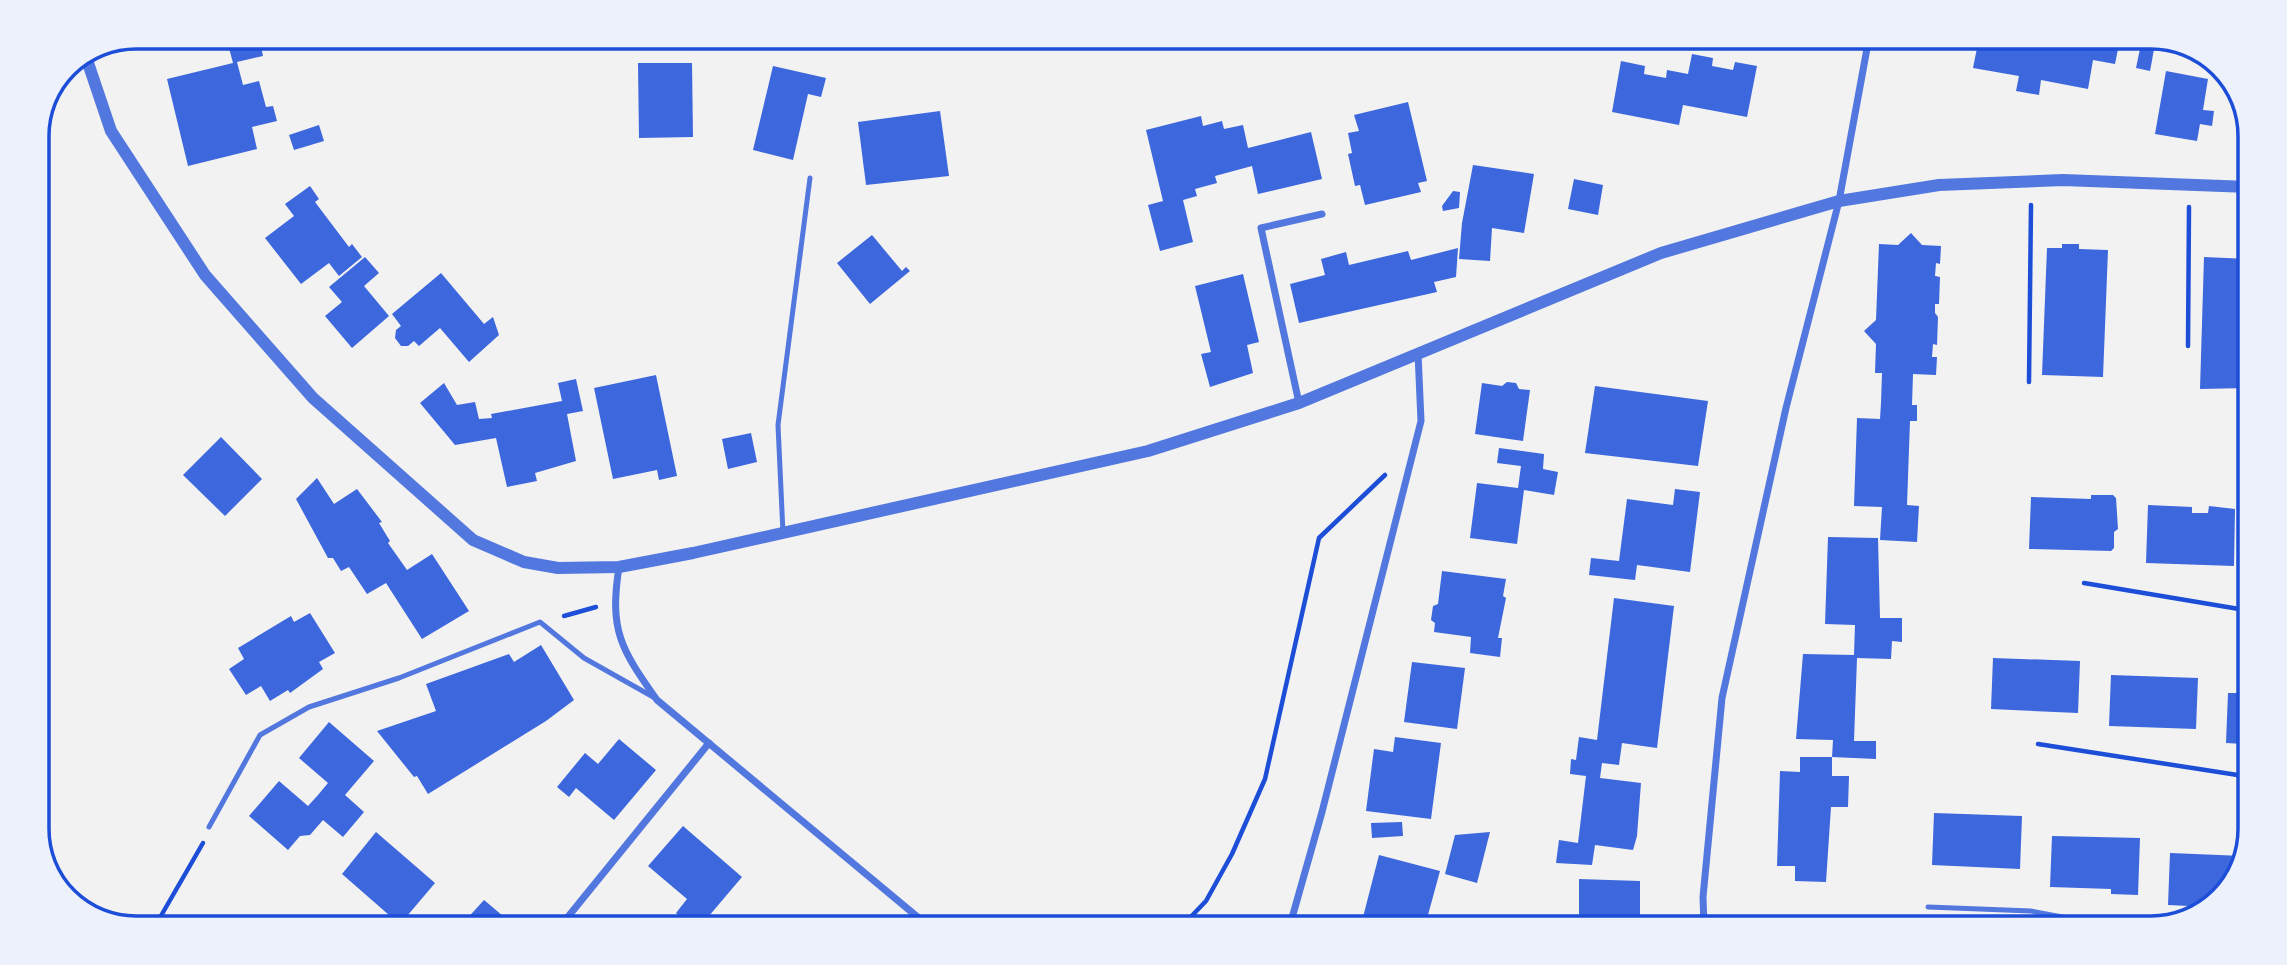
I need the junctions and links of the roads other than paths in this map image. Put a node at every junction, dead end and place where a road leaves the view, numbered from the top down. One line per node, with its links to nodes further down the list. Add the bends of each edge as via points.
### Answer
1 (1867, 49): 5 (street)
2 (88, 64): 10 (street, via 111,131 205,275 313,398 473,540 524,562 558,568)
3 (810, 178): 9 (lane, via 778,425)
4 (2238, 186): 5 (street, via 2031,181 1939,185)
5 (1839, 201): 7 (street, via 1661,253); 18 (street, via 1786,408 1722,698)
6 (1322, 214): 8 (street, via 1261,228)
7 (1419, 353): 8 (street); 17 (street, via 1421,421)
8 (1299, 404): 9 (street, via 1148,451)
9 (783, 533): 10 (street)
10 (619, 567): 11 (street, via 616,628 631,663)
11 (657, 700): 12 (street); 13 (lane, via 584,658 540,622 399,678 309,707 260,735)
12 (709, 743): 15 (street); 16 (street)
13 (209, 827)
14 (1928, 907): 19 (lane)
15 (569, 916)
16 (916, 916)
17 (1293, 916)
18 (1704, 916)
19 (2057, 916)

